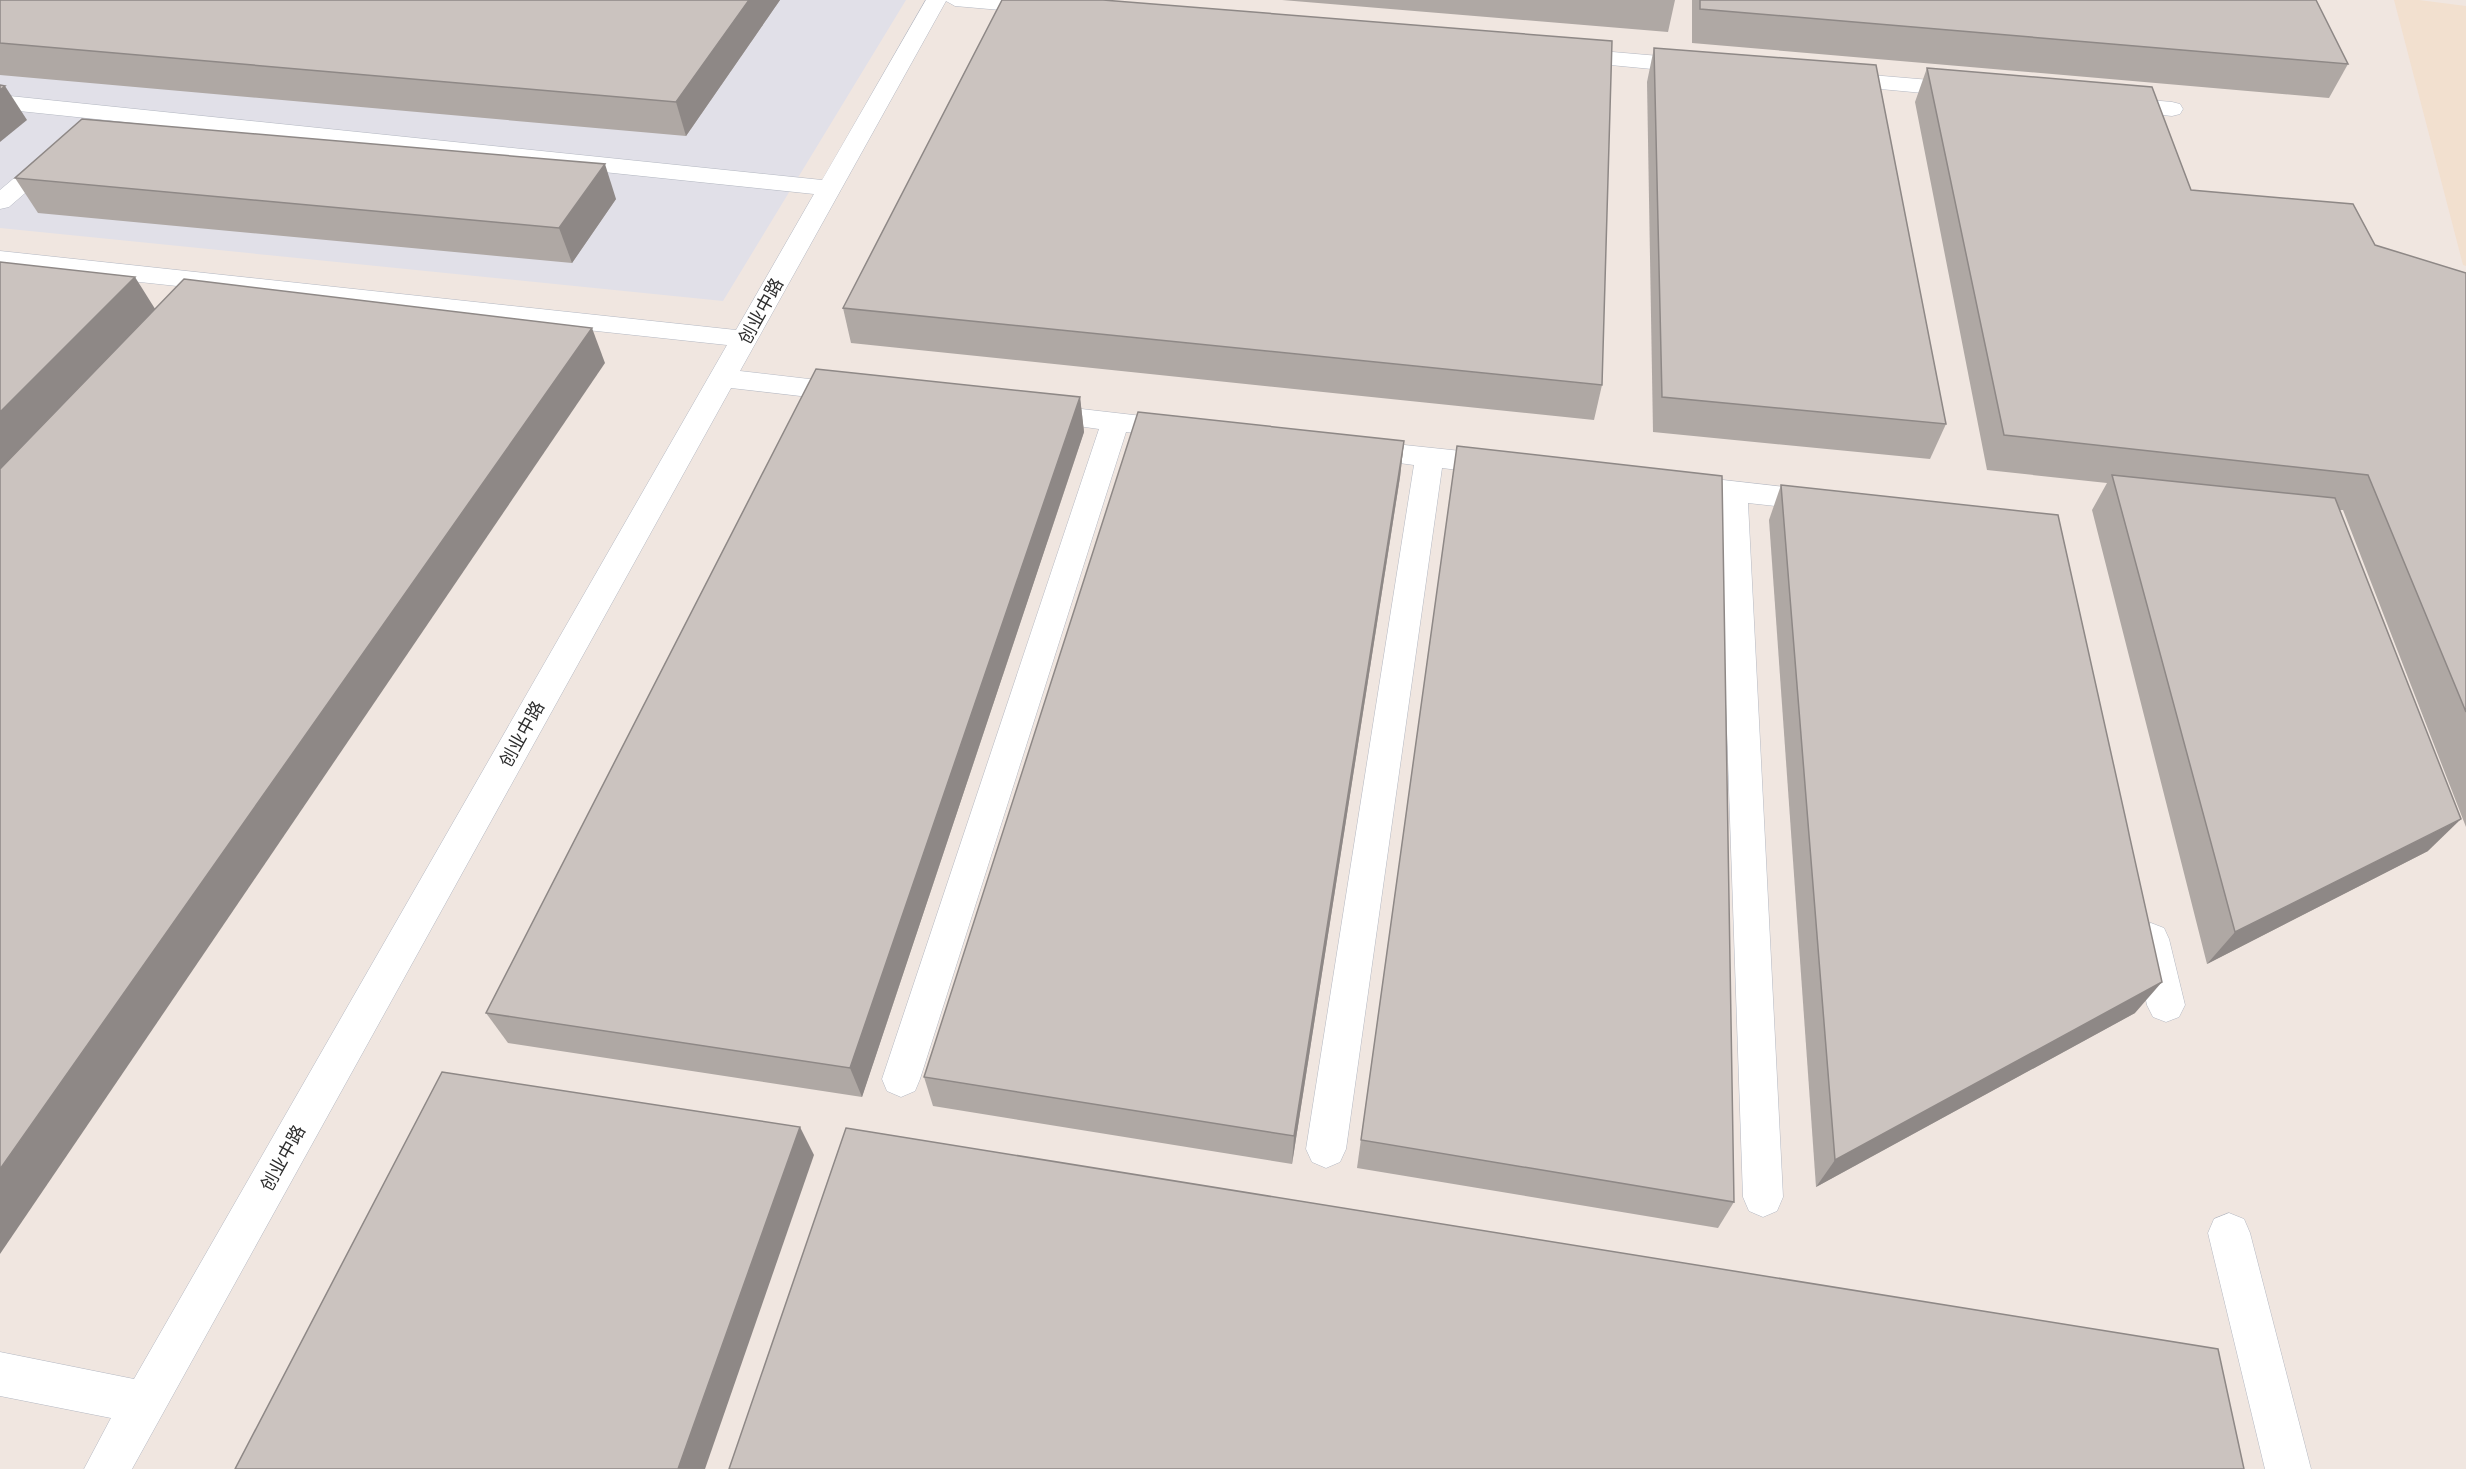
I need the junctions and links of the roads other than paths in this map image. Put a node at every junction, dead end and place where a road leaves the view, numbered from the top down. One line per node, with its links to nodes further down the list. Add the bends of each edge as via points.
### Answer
1 (936, 0): 12 (street, 创业中路)
2 (955, 0): 3 (street)
3 (1062, 10)
4 (1540, 52): 5 (street)
5 (1719, 68)
6 (1814, 77): 7 (street)
7 (1981, 92)
8 (0, 102): 11 (street)
9 (2100, 102): 10 (street)
10 (2172, 109)
11 (104, 113): 12 (street); 13 (street)
12 (830, 188): 17 (street, 创业中路)
13 (0, 202)
14 (0, 259): 15 (street)
15 (214, 282): 16 (street); 17 (street)
16 (190, 307)
17 (745, 339): 18 (street, 创业中路)
18 (723, 378): 19 (street); 36 (street, 创业中路)
19 (877, 396)
20 (1008, 410): 21 (street)
21 (1115, 422): 22 (street); 31 (street)
22 (1208, 432)
23 (1324, 445): 24 (street)
24 (1429, 457): 25 (street); 32 (street)
25 (1523, 467)
26 (1651, 482): 27 (street)
27 (1733, 491): 28 (street); 33 (street)
28 (1849, 504)
29 (2145, 912): 30 (street)
30 (2166, 1005)
31 (901, 1079)
32 (1326, 1149)
33 (1763, 1197)
34 (2229, 1233): 38 (street)
35 (0, 1374): 36 (street)
36 (144, 1403): 37 (street, 创业中路)
37 (107, 1469)
38 (2288, 1469)

